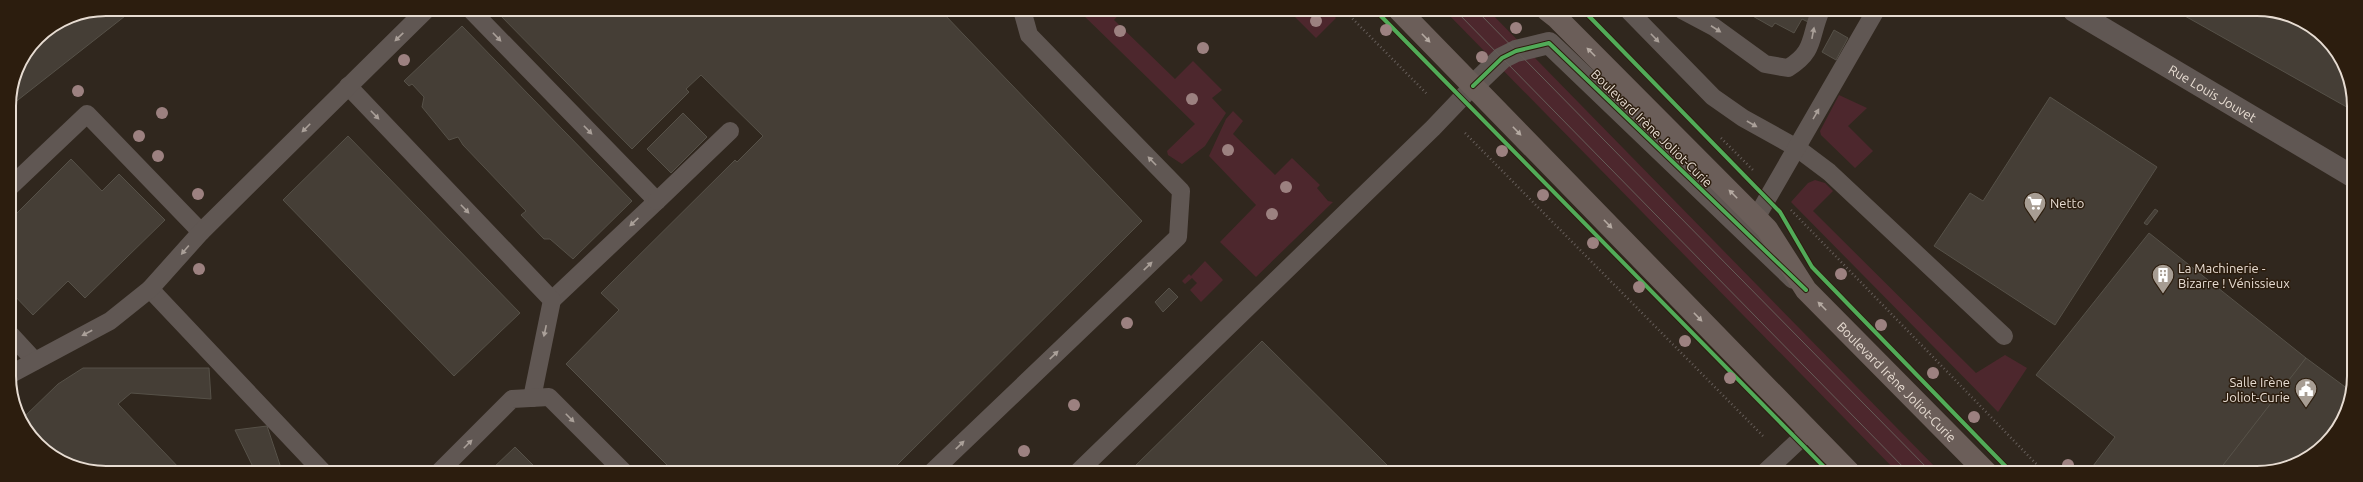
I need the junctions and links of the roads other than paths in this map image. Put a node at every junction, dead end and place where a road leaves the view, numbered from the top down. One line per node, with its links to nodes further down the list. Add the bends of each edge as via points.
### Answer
1 (420, 16): 11 (lane, one-way to 11)
2 (477, 16): 17 (lane, one-way to 17)
3 (1024, 16): 32 (lane, one-way to 3, via 1178,237 1181,191 1029,35)
4 (1405, 16): 12 (main road, one-way to 12)
5 (1555, 16): 18 (main road, Boulevard Irène Joliot-Curie, one-way to 5)
6 (1634, 16): 14 (lane, one-way to 14, via 1713,97 1743,118)
7 (1693, 16): 8 (lane, one-way to 8, via 1714,27 1766,64 1788,68 1803,59 1811,46)
8 (1819, 16)
9 (1873, 16): 14 (lane, one-way to 9)
10 (2082, 16): 15 (street, Rue Louis Jouvet)
11 (348, 86): 19 (lane, one-way to 19); 22 (lane, one-way to 22)
12 (1473, 86): 21 (street, Boulevard Irène Joliot-Curie, via 1502,58 1516,51 1549,42); 28 (main road, one-way to 28); 33 (lane)
13 (730, 131): 17 (lane)
14 (1797, 148): 18 (lane); 23 (lane, via 1829,172)
15 (2347, 173)
16 (16, 181): 19 (lane, via 87,114)
17 (657, 201): 22 (lane, one-way to 22)
18 (1756, 218): 21 (main road, Boulevard Irène Joliot-Curie, via 1767,229)
19 (201, 232): 20 (lane, one-way to 20)
20 (150, 289): 25 (lane, one-way to 25, via 110,321); 29 (lane)
21 (1806, 290): 36 (main road, Boulevard Irène Joliot-Curie, one-way to 21)
22 (552, 300): 27 (lane, one-way to 27)
23 (2004, 336)
24 (16, 340): 25 (lane)
25 (35, 361): 26 (lane)
26 (16, 371)
27 (532, 398): 30 (lane, one-way to 27, via 512,399); 31 (lane, one-way to 31, via 549,397)
28 (1809, 431): 34 (lane); 35 (main road)
29 (317, 466)
30 (445, 466)
31 (618, 466)
32 (938, 466)
33 (1084, 466)
34 (1772, 466)
35 (1843, 466)
36 (1981, 466)

